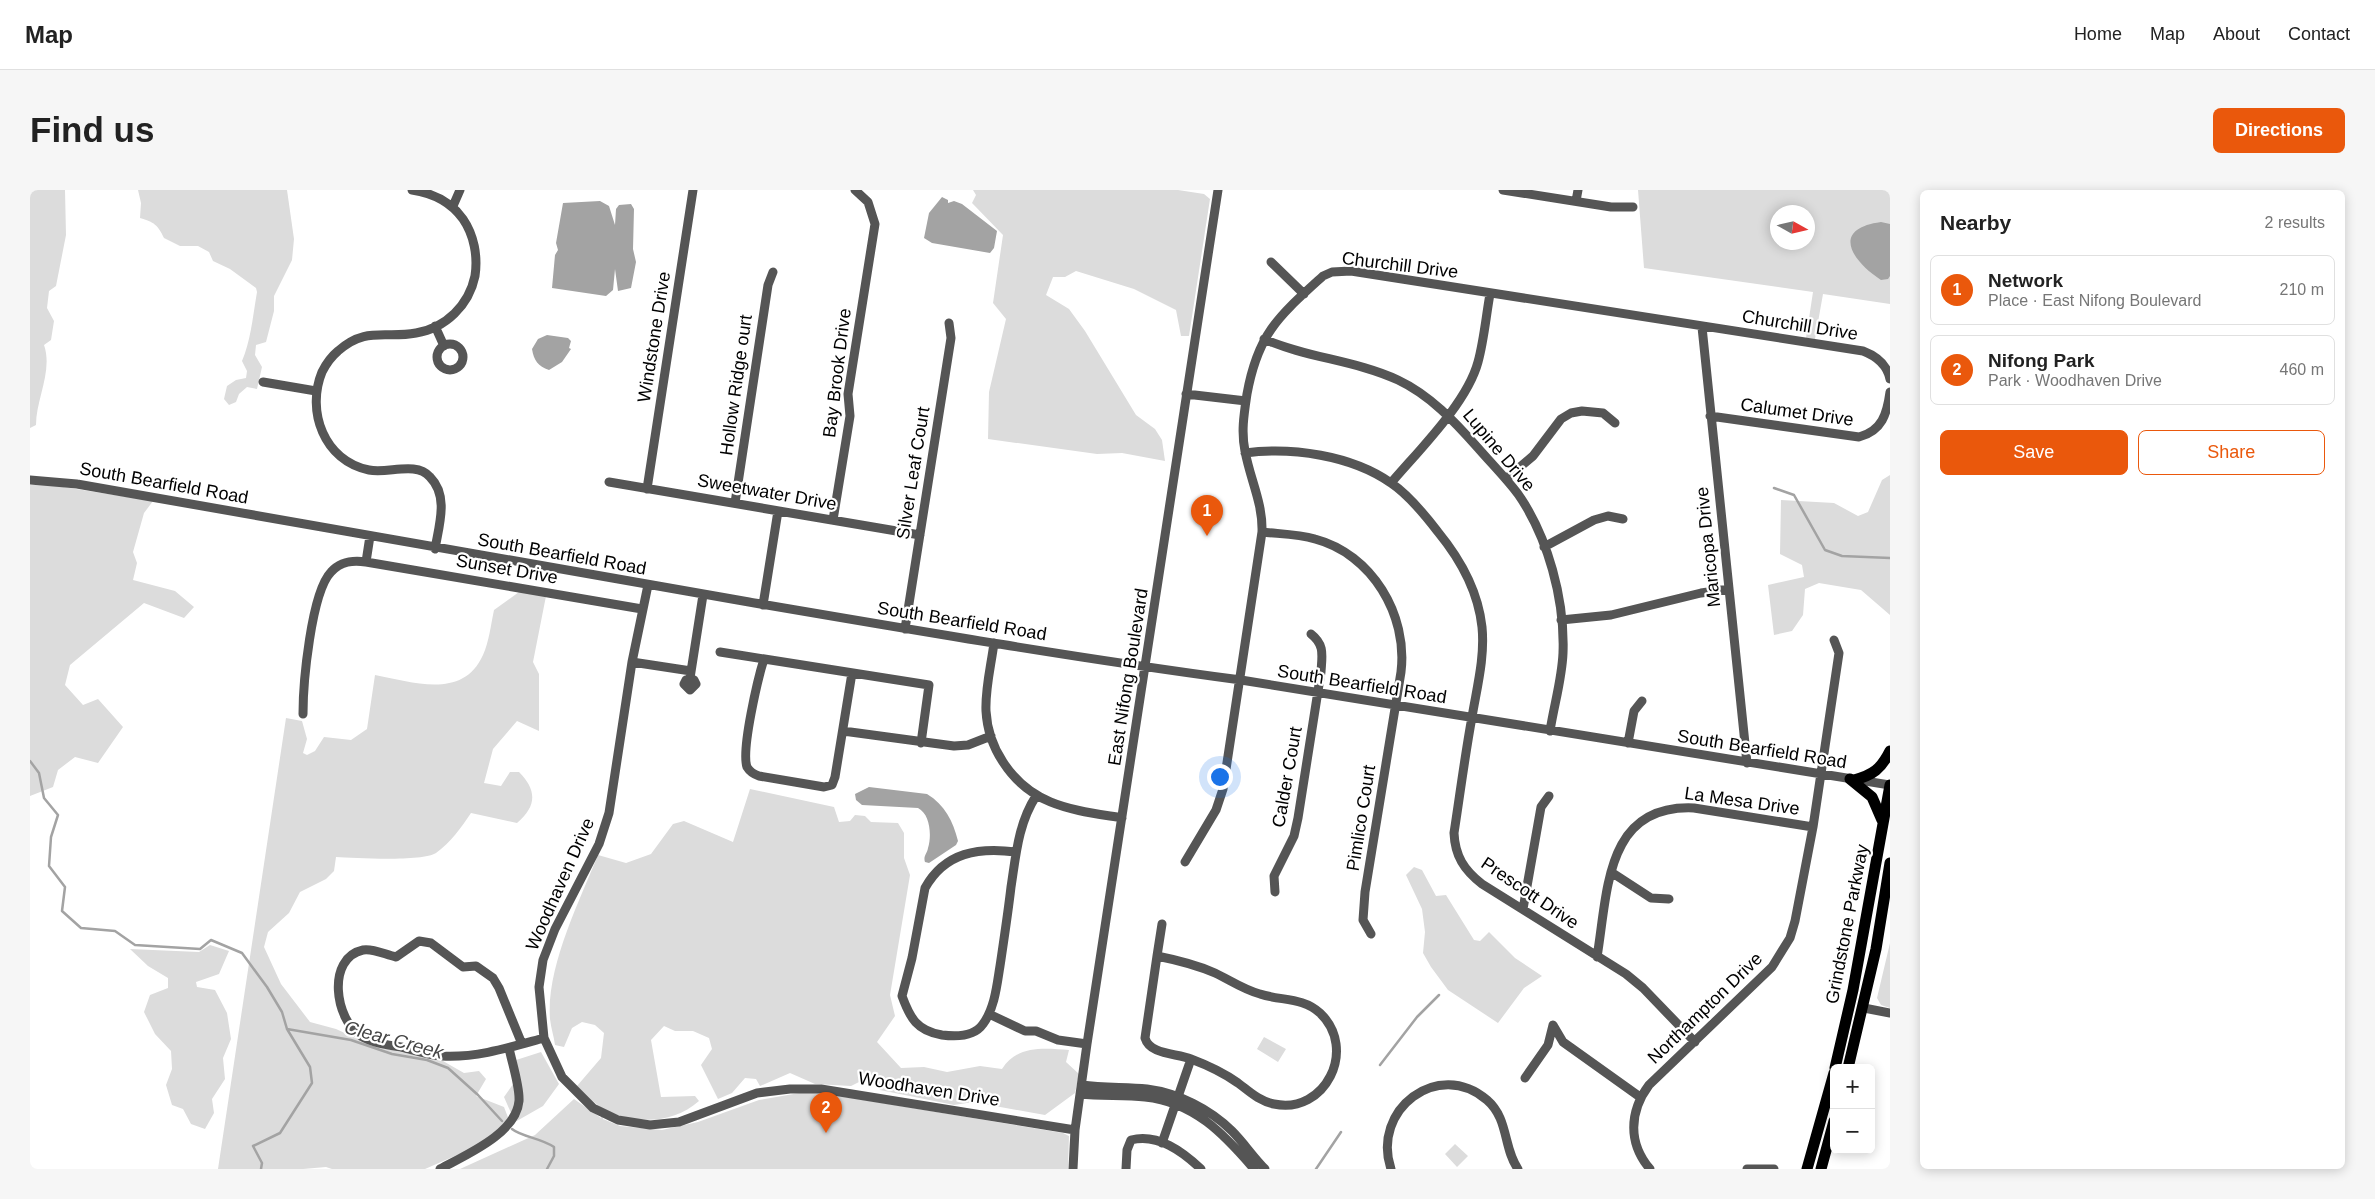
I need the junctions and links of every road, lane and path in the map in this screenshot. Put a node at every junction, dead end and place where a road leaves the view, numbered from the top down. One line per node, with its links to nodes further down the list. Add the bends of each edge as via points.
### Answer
1 (412, 190): 9 (street)
2 (460, 190): 9 (street)
3 (693, 190): 34 (street, Windstone Drive)
4 (855, 190): 37 (street, Bay Brook Drive, via 868,202 875,224 848,394 850,416)
5 (1218, 190): 23 (street, East Nifong Boulevard)
6 (1503, 190): 8 (street)
7 (1578, 190): 8 (street)
8 (1576, 201): 10 (street)
9 (453, 206): 16 (street, via 472,237 476,270 468,298 456,312)
10 (1633, 207)
11 (1271, 262): 13 (street)
12 (773, 272): 35 (street, Hollow Ridge ourt, via 768,285)
13 (1304, 294): 14 (street, Churchill Drive, via 1323,276 1341,271); 18 (street, Churchill Drive)
14 (1490, 294): 17 (street, Churchill Drive); 26 (street, via 1478,362 1471,381)
15 (949, 323): 40 (street, Silver Leaf Court, via 951,338)
16 (435, 326): 19 (street); 22 (street, via 416,333 373,334 349,340 332,356)
17 (1702, 327): 20 (street, Churchill Drive, via 1863,351 1879,359); 27 (street, Maricopa Drive)
18 (1264, 339): 25 (street, Churchill Drive, via 1251,372); 26 (street, Lupine Drive, via 1310,356 1379,372 1416,390)
19 (444, 346)
20 (1890, 379)
21 (263, 382): 22 (street)
22 (316, 391): 43 (street, via 318,423 324,436 341,455 366,469 382,472 413,468 430,476 442,497)
23 (1186, 394): 25 (street); 58 (street, East Nifong Boulevard)
24 (1890, 399): 27 (street, Calumet Drive, via 1877,429 1866,436 1854,438)
25 (1246, 401): 29 (street, Churchill Drive, via 1242,434)
26 (1447, 415): 30 (street, Lupine Drive); 33 (street)
27 (1710, 416): 46 (street, Maricopa Drive)
28 (1615, 423): 30 (street, via 1603,413 1571,413 1554,427 1533,456)
29 (1245, 453): 33 (street, Prescott Drive, via 1282,450 1333,458); 39 (street, Churchill Drive, via 1261,508)
30 (1506, 479): 42 (street, Lupine Drive, via 1526,508)
31 (30, 480): 41 (street, South Bearfield Road, via 77,484)
32 (610, 482): 34 (street, Sweetwater Drive)
33 (1391, 483): 65 (street, Prescott Drive, via 1440,534 1470,580 1482,627 1482,662)
34 (647, 489): 35 (street, Sweetwater Drive)
35 (735, 503): 36 (street, Sweetwater Drive)
36 (778, 511): 37 (street, Sweetwater Drive); 48 (street)
37 (833, 520): 40 (street, Sweetwater Drive)
38 (1623, 520): 42 (street, via 1608,516 1594,520)
39 (1262, 532): 60 (street, Churchill Drive); 63 (street, Pimlico Court, via 1317,539 1336,547 1367,569 1383,590 1401,634 1403,655)
40 (920, 535): 51 (street, Silver Leaf Court)
41 (370, 536): 43 (street, South Bearfield Road); 44 (street)
42 (1544, 547): 50 (street, Lupine Drive, via 1559,596)
43 (435, 549): 45 (street, South Bearfield Road)
44 (366, 562): 49 (street, Sunset Drive); 64 (street, Sunset Drive, via 346,562 330,573 324,583 303,684)
45 (648, 585): 47 (street, South Bearfield Road); 49 (street, Woodhaven Drive)
46 (1729, 589): 50 (street, via 1702,592 1611,615); 72 (street, Maricopa Drive)
47 (703, 594): 48 (street, South Bearfield Road); 57 (street, via 690,674)
48 (763, 605): 51 (street, South Bearfield Road)
49 (642, 608): 57 (street, Woodhaven Drive)
50 (1561, 620): 67 (street, Lupine Drive, via 1562,654)
51 (905, 629): 54 (street, South Bearfield Road)
52 (1311, 634): 61 (street, Calder Court, via 1323,650)
53 (1834, 640): 73 (street, Northampton Drive, via 1840,653)
54 (994, 643): 58 (street, South Bearfield Road); 68 (street, via 986,692)
55 (720, 652): 56 (street)
56 (764, 659): 59 (street); 66 (street, via 752,702 747,751 746,763 753,774 824,787 832,785)
57 (632, 662): 95 (street, Woodhaven Drive, via 609,813 599,844 555,929 543,960 539,987)
58 (1146, 668): 60 (street, South Bearfield Road); 78 (street, East Nifong Boulevard)
59 (852, 673): 66 (street); 69 (street, via 929,685)
60 (1241, 680): 61 (street, South Bearfield Road); 82 (street, Churchill Drive, via 1220,802)
61 (1318, 693): 63 (street, South Bearfield Road); 85 (street, Calder Court, via 1298,818 1294,836 1274,876)
62 (1642, 701): 70 (street, via 1634,711)
63 (1396, 706): 65 (street, South Bearfield Road); 89 (street, Pimlico Court, via 1365,892 1364,920)
64 (303, 714)
65 (1472, 719): 67 (street, South Bearfield Road); 87 (street, Prescott Drive, via 1454,833 1456,851 1472,876)
66 (843, 731): 69 (street)
67 (1550, 731): 70 (street, South Bearfield Road)
68 (991, 736): 69 (street, via 968,745); 76 (street, via 1008,770)
69 (921, 743)
70 (1628, 744): 72 (street, South Bearfield Road)
71 (1890, 750): 74 (main road, via 1879,769 1870,776)
72 (1747, 764): 73 (street, South Bearfield Road)
73 (1821, 775): 74 (street, South Bearfield Road); 80 (street, Northampton Drive)
74 (1852, 780): 75 (street, South Bearfield Road); 79 (main road, via 1873,799)
75 (1890, 785): 79 (main road, Grindstone Parkway)
76 (1036, 796): 78 (street, via 1072,810); 81 (street, via 1027,810)
77 (1549, 796): 87 (street, via 1541,807)
78 (1122, 818): 98 (street, East Nifong Boulevard)
79 (1883, 825): 101 (main road, Grindstone Parkway)
80 (1812, 827): 84 (street, La Mesa Drive, via 1694,808 1660,811 1634,826 1616,854); 96 (street, Northampton Drive, via 1796,922 1783,953)
81 (1016, 852): 94 (street, via 998,978); 94 (street, via 971,851 947,864 931,879 925,888 903,987 902,996 910,1016 916,1025 928,1032 965,1035 976,1031)
82 (1185, 862)
83 (1890, 863): 92 (main road, Grindstone Parkway)
84 (1611, 872): 86 (street, via 1651,898); 91 (street, La Mesa Drive)
85 (1275, 892)
86 (1669, 900)
87 (1523, 909): 91 (street, Prescott Drive)
88 (1162, 924): 90 (street)
89 (1371, 934)
90 (1157, 956): 100 (street, via 1145,1038 1147,1045); 100 (street, via 1190,964 1260,994 1310,1005 1332,1028 1337,1042 1335,1067 1328,1081 1318,1093 1287,1105 1256,1098 1237,1082)
91 (1597, 957): 96 (street, Prescott Drive, via 1643,988)
92 (1864, 1008): 93 (street); 102 (main road, Grindstone Parkway)
93 (1890, 1013)
94 (989, 1014): 98 (street, via 1025,1031)
95 (544, 1038): 97 (street); 108 (street, Woodhaven Drive, via 562,1077 593,1108 618,1120 650,1125 679,1122 757,1093 821,1089)
96 (1694, 1042): 106 (street, Northampton Drive)
97 (522, 1044): 99 (street); 99 (street, via 492,978 476,966 463,967 431,943 422,940 414,943 396,957 364,950 356,953 348,960 338,980 339,999 346,1020 353,1030 377,1042 443,1056)
98 (1087, 1044): 105 (street, East Nifong Boulevard)
99 (509, 1048): 111 (street, via 519,1101 513,1119 499,1135)
100 (1191, 1059): 107 (street)
101 (1836, 1064)
102 (1849, 1064)
103 (1525, 1078): 106 (street, via 1548,1044 1552,1026 1563,1042)
104 (1830, 1087): 122 (main road)
105 (1081, 1090): 107 (street); 108 (street, East Nifong Boulevard)
106 (1640, 1097): 119 (street, Northampton Drive, via 1634,1114 1633,1132 1641,1157)
107 (1176, 1101): 110 (street); 115 (street, via 1224,1134); 116 (street, via 1211,1113 1232,1131)
108 (1075, 1130): 112 (street, East Nifong Boulevard)
109 (1830, 1136): 123 (main road)
110 (1162, 1142): 113 (street, via 1132,1140 1127,1150); 114 (street, via 1184,1153)
111 (440, 1169)
112 (1074, 1169)
113 (1126, 1169)
114 (1201, 1169)
115 (1254, 1169)
116 (1265, 1169)
117 (1391, 1169): 118 (street, via 1386,1142 1398,1111 1418,1093 1435,1086 1453,1085 1477,1093 1495,1109 1503,1122 1509,1152)
118 (1518, 1169)
119 (1650, 1169)
120 (1748, 1169): 121 (street)
121 (1774, 1169)
122 (1807, 1169)
123 (1821, 1169)

